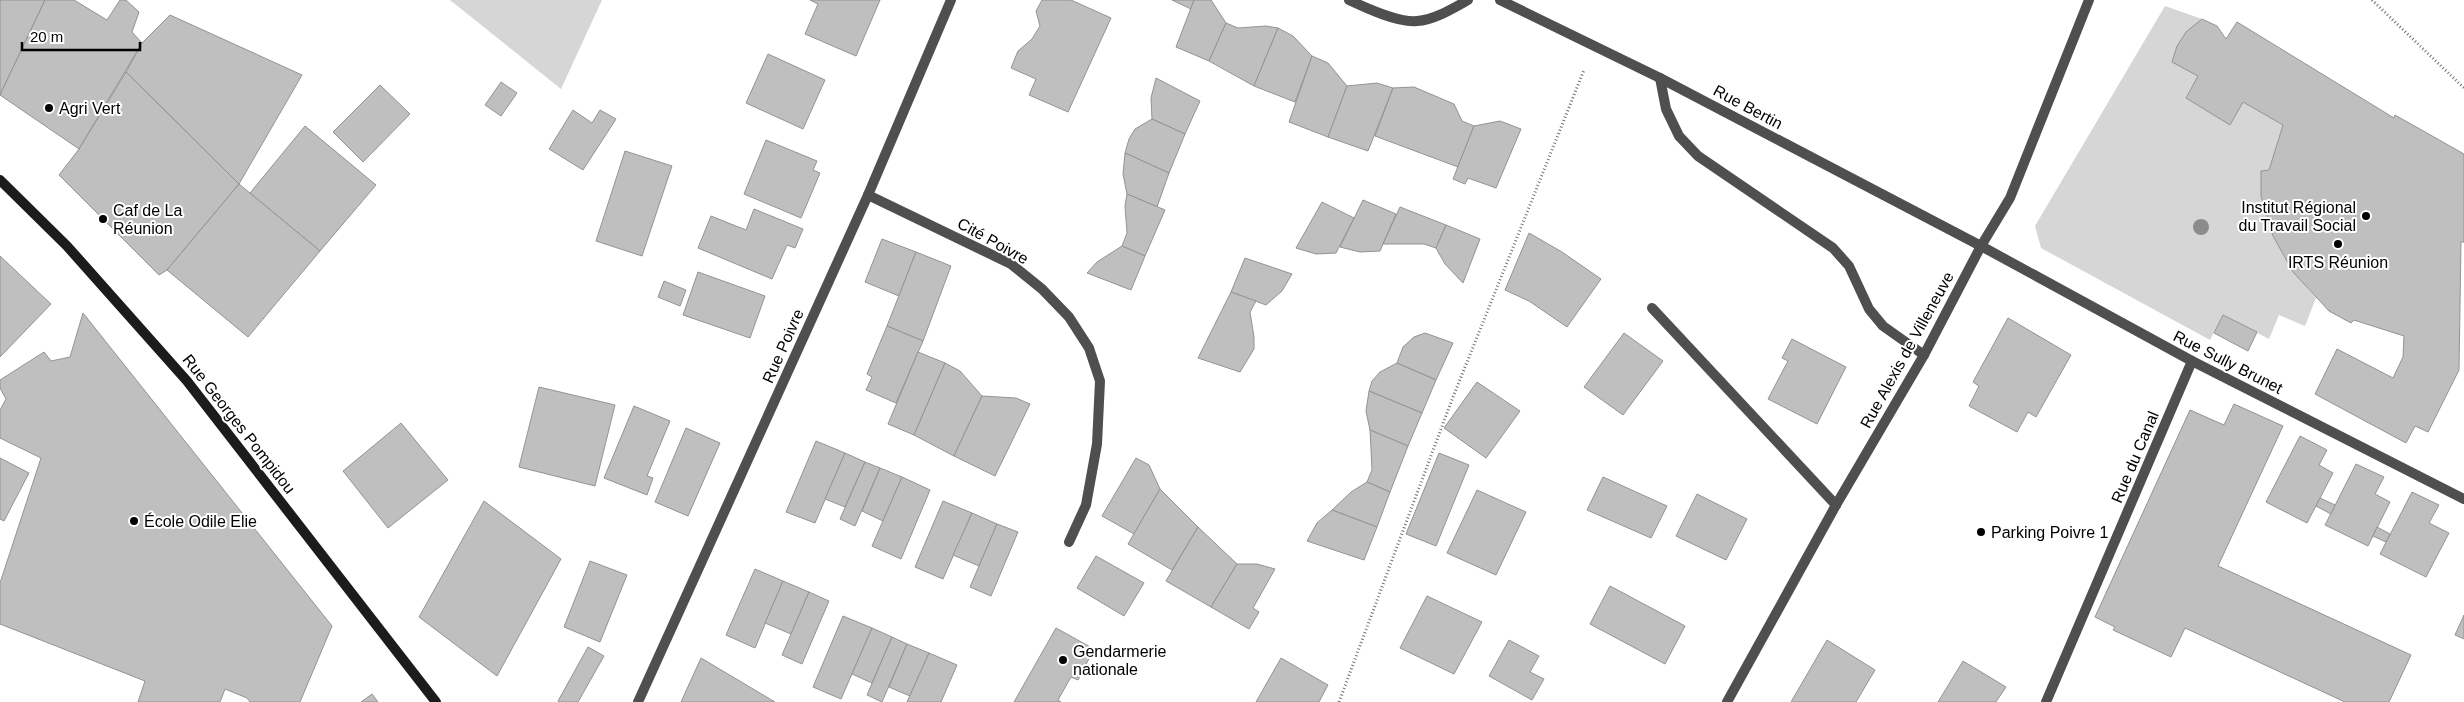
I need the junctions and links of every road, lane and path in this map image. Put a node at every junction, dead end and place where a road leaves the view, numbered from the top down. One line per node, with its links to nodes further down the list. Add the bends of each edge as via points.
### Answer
1 (952, 0): 11 (street, Rue Poivre)
2 (1349, 0): 3 (street, via 1378,13 1417,21 1451,10)
3 (1468, 0)
4 (1500, 0): 7 (street, Rue Bertin)
5 (2089, 0): 12 (street, Rue Alexis de Villeneuve, via 2010,198)
6 (2372, 0): 9 (path)
7 (1594, 46): 8 (street, Rue Bertin); 21 (path, via 1454,396)
8 (1660, 78): 12 (street, Rue Bertin); 14 (street, via 1666,109 1679,136 1698,156 1833,248 1849,266 1869,309 1883,326)
9 (2464, 88)
10 (0, 180): 19 (main road, Rue Georges Pompidou, via 67,246 187,381)
11 (868, 195): 18 (street, Cité Poivre, via 1011,264 1042,288 1069,317 1089,348 1100,381 1097,444 1086,505); 20 (street, Rue Poivre)
12 (1980, 246): 14 (street, Rue Alexis de Villeneuve); 15 (street, Rue Sully Brunet)
13 (1652, 308): 17 (street)
14 (1924, 355): 17 (street, Rue Alexis de Villeneuve)
15 (2192, 361): 16 (street, Rue Sully Brunet); 23 (street, Rue du Canal)
16 (2464, 499)
17 (1836, 505): 22 (street, Rue Alexis de Villeneuve)
18 (1069, 542)
19 (436, 702)
20 (638, 702)
21 (1339, 702)
22 (1727, 702)
23 (2046, 702)

